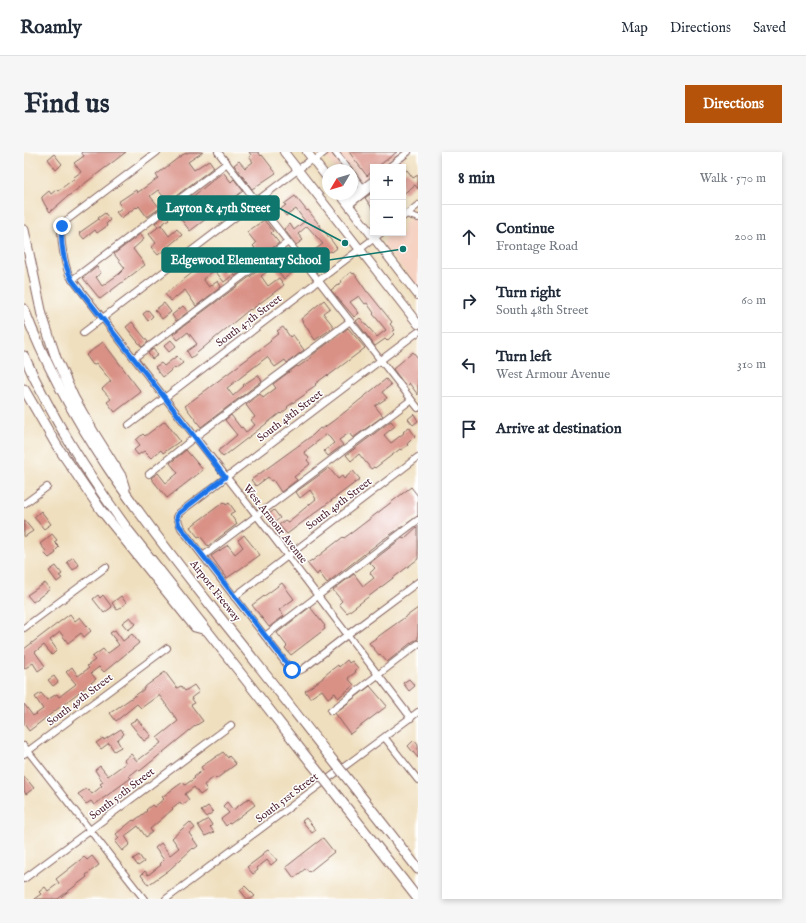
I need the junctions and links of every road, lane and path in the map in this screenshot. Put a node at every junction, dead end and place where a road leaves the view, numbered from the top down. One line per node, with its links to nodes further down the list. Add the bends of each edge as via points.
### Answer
1 (157, 152): 29 (street, West Armour Avenue, via 62,226 61,234 68,272)
2 (218, 152): 8 (street)
3 (284, 152): 11 (main road)
4 (325, 152): 7 (street)
5 (335, 152): 9 (street)
6 (408, 152): 10 (street)
7 (311, 157): 11 (street); 12 (main road)
8 (227, 163): 17 (street); 29 (street)
9 (344, 164)
10 (393, 164)
11 (297, 169): 17 (street); 28 (main road)
12 (322, 171)
13 (358, 182): 15 (street)
14 (370, 182): 15 (street)
15 (363, 188): 19 (street)
16 (370, 188): 19 (street)
17 (256, 200): 27 (street); 33 (street)
18 (345, 200): 19 (main road)
19 (347, 203): 26 (main road)
20 (418, 205): 21 (street)
21 (406, 214)
22 (406, 215): 23 (street)
23 (418, 218)
24 (24, 230): 51 (highway, via 42,315 58,364 83,416 121,476)
25 (377, 236): 26 (street, South 47th Street)
26 (374, 238): 28 (street, South 47th Street); 31 (main road)
27 (288, 242): 30 (street); 39 (street)
28 (360, 250): 30 (street, South 47th Street); 35 (main road)
29 (72, 280): 33 (street, West Armour Avenue)
30 (319, 281): 34 (street); 42 (street, South 47th Street)
31 (418, 295)
32 (24, 308): 51 (highway, Airport Freeway, via 58,385 89,440)
33 (102, 318): 37 (street); 39 (street, West Armour Avenue)
34 (350, 321): 40 (street); 46 (street)
35 (418, 324)
36 (418, 332): 40 (street, South 48th Street)
37 (83, 333)
38 (24, 356): 62 (highway, via 54,418 99,490)
39 (134, 358): 42 (street, West Armour Avenue)
40 (380, 360): 43 (street); 49 (street, South 48th Street)
41 (24, 389): 62 (highway, via 61,452 110,522 195,627)
42 (165, 398): 45 (street, South 47th Street); 46 (street, West Armour Avenue)
43 (411, 400): 44 (street); 53 (street)
44 (418, 408)
45 (129, 425)
46 (195, 437): 48 (street); 49 (street, West Armour Avenue)
47 (418, 457): 56 (street, South 49th Street)
48 (149, 474)
49 (225, 477): 53 (street, West Armour Avenue); 55 (street, South 48th Street, via 179,513 177,519 180,527)
50 (48, 487): 52 (street)
51 (127, 496): 76 (highway, Airport Freeway, bridge)
52 (24, 504)
53 (257, 516): 55 (street); 56 (street, West Armour Avenue)
54 (418, 520): 59 (street)
55 (203, 556): 60 (street)
56 (287, 556): 59 (street, West Armour Avenue); 60 (street, South 49th Street)
57 (106, 567): 61 (street)
58 (418, 582): 63 (street)
59 (318, 595): 63 (street, West Armour Avenue); 64 (street)
60 (234, 597): 64 (street)
61 (24, 628)
62 (206, 630): 80 (highway, bridge)
63 (347, 635): 64 (street, via 297,671 288,666); 67 (street, West Armour Avenue)
64 (265, 636)
65 (418, 644): 67 (street)
66 (167, 648): 73 (street, South 49th Street)
67 (378, 674): 68 (street); 70 (street, West Armour Avenue)
68 (331, 711)
69 (418, 712): 70 (street, South 51st Street)
70 (411, 718): 72 (street, South 51st Street)
71 (231, 725): 75 (street, South 50th Street)
72 (385, 738): 74 (street); 79 (street, South 51st Street)
73 (25, 750): 75 (street)
74 (418, 780)
75 (90, 830): 77 (street, South 50th Street); 78 (street)
76 (418, 869)
77 (24, 879)
78 (144, 899)
79 (166, 899)
80 (418, 899)

